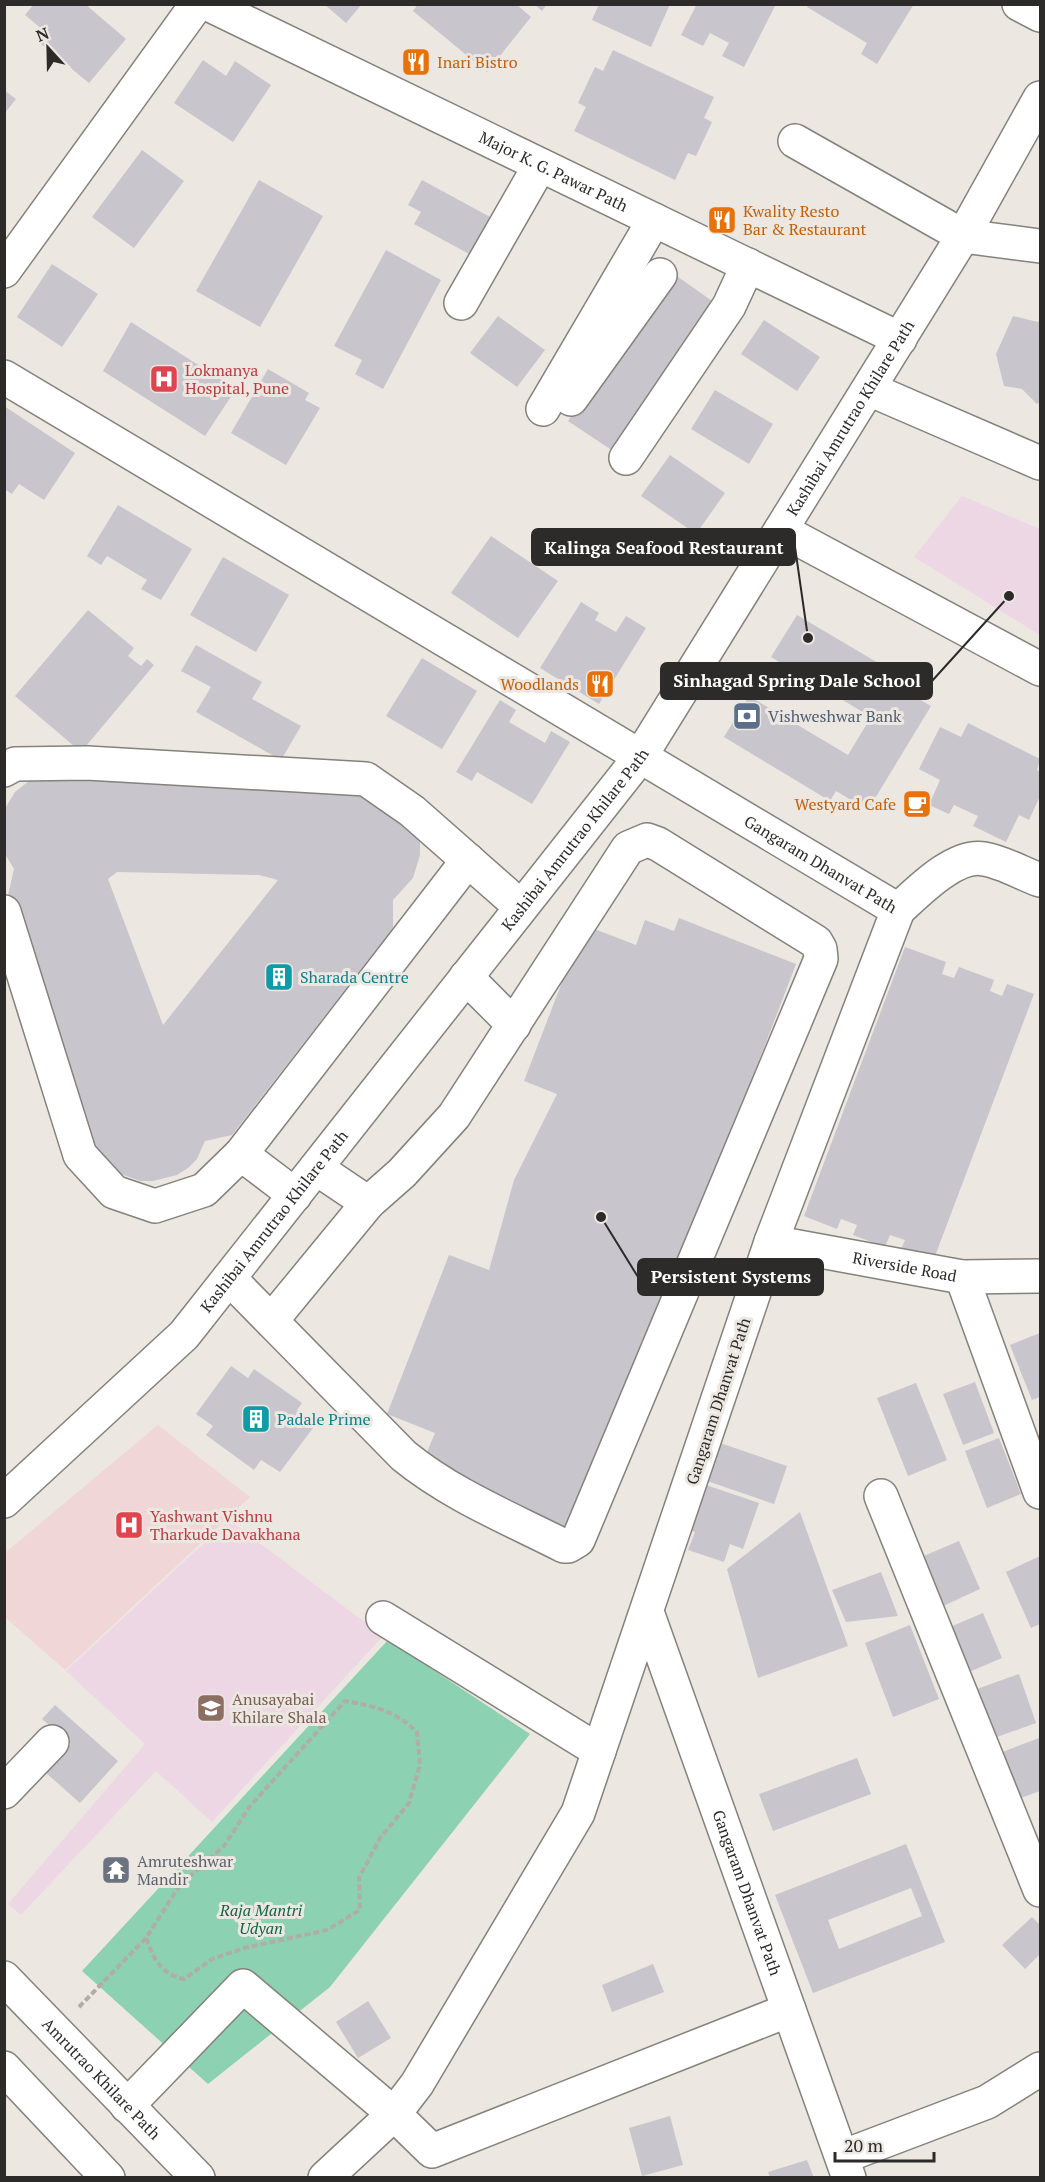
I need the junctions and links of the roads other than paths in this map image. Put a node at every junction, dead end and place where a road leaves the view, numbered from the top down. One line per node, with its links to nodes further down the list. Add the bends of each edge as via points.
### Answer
1 (197, 4): 13 (street)
2 (208, 4): 8 (street, Major K. G. Pawar Path)
3 (1019, 4): 4 (street)
4 (1041, 15)
5 (1041, 98): 7 (street, Kashibai Amrutrao Khilare Path)
6 (795, 141): 10 (street)
7 (1026, 150): 10 (street, Kashibai Amrutrao Khilare Path)
8 (540, 165): 9 (street, Major K. G. Pawar Path); 16 (street)
9 (654, 220): 12 (street, Major K. G. Pawar Path); 15 (street)
10 (963, 236): 11 (street); 17 (street, Kashibai Amrutrao Khilare Path)
11 (1041, 246)
12 (747, 265): 17 (street, Major K. G. Pawar Path); 21 (street, via 729,306)
13 (4, 271)
14 (660, 275): 15 (street)
15 (625, 298): 20 (street)
16 (461, 303)
17 (900, 339): 19 (street, Kashibai Amrutrao Khilare Path)
18 (4, 377): 25 (street, Gangaram Dhanvat Path)
19 (869, 389): 22 (street); 23 (street, Kashibai Amrutrao Khilare Path)
20 (549, 416)
21 (626, 458)
22 (1041, 463)
23 (781, 530): 24 (street); 25 (street, Kashibai Amrutrao Khilare Path)
24 (1041, 669)
25 (639, 757): 29 (street, Kashibai Amrutrao Khilare Path); 30 (street, Gangaram Dhanvat Path)
26 (4, 770): 27 (street, via 15,764 87,763 366,779 412,811)
27 (468, 860): 29 (street); 34 (street)
28 (1041, 880): 30 (street, via 982,858 959,863 937,876)
29 (521, 907): 32 (street, Kashibai Amrutrao Khilare Path)
30 (898, 910): 38 (street, Gangaram Dhanvat Path)
31 (4, 912): 34 (street, via 80,1155 114,1192 155,1206 204,1190)
32 (466, 977): 33 (street); 35 (street, Kashibai Amrutrao Khilare Path)
33 (514, 1025): 37 (street, via 454,1116 402,1173); 42 (street, via 628,849 637,842 658,844 810,936 820,949 821,959 578,1540 564,1546 422,1471)
34 (241, 1155): 36 (street)
35 (316, 1168): 36 (street, Kashibai Amrutrao Khilare Path); 37 (street)
36 (295, 1195): 41 (street, Kashibai Amrutrao Khilare Path)
37 (368, 1203): 42 (street)
38 (771, 1242): 40 (street, Riverside Road); 46 (street, Gangaram Dhanvat Path)
39 (1041, 1276): 40 (street, Riverside Road)
40 (962, 1277): 43 (street)
41 (229, 1278): 42 (street); 45 (street, Kashibai Amrutrao Khilare Path, via 184,1335)
42 (271, 1321)
43 (1041, 1492)
44 (881, 1496): 51 (street)
45 (4, 1500)
46 (647, 1612): 49 (street); 53 (street, Gangaram Dhanvat Path)
47 (383, 1618): 49 (street)
48 (52, 1743): 50 (street)
49 (599, 1751): 57 (street, via 578,1813 417,2084)
50 (4, 1792)
51 (1041, 1890)
52 (4, 1978): 56 (street, Amrutrao Khilare Path)
53 (789, 2010): 57 (street, via 432,2151); 58 (street, Gangaram Dhanvat Path)
54 (4, 2068): 59 (street)
55 (1041, 2069): 58 (street, via 987,2102)
56 (127, 2106): 57 (street, via 243,1986); 60 (street, Amrutrao Khilare Path)
57 (394, 2114): 61 (street)
58 (845, 2168)
59 (108, 2178)
60 (198, 2178)
61 (325, 2178)

